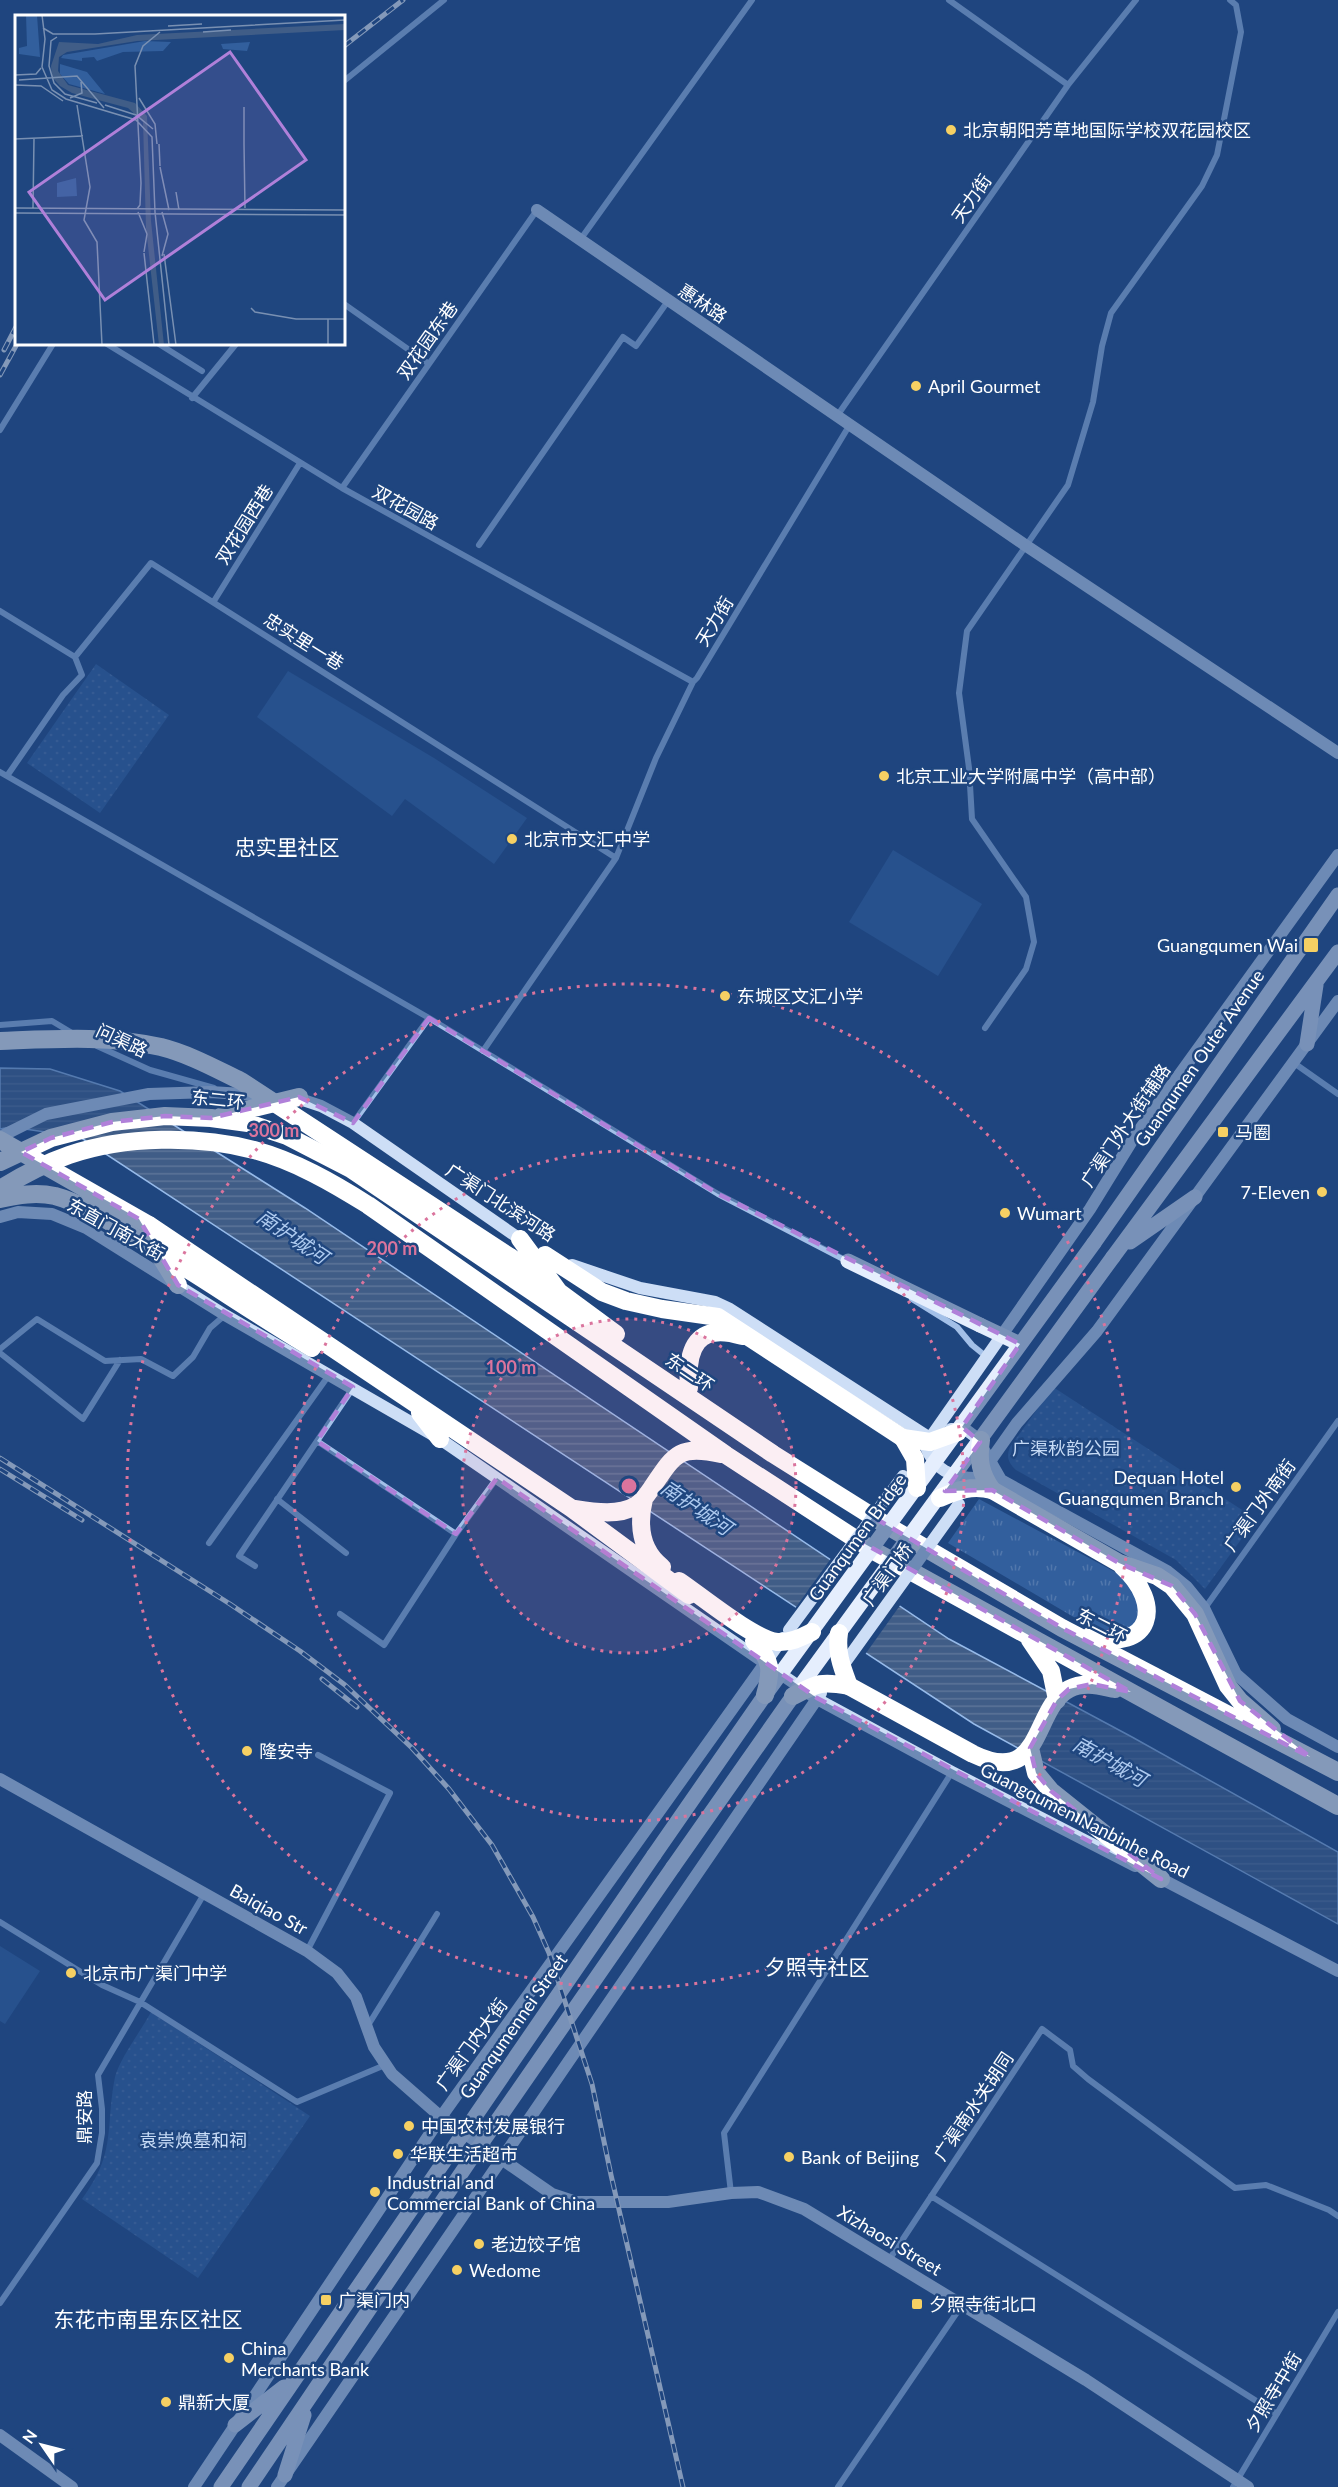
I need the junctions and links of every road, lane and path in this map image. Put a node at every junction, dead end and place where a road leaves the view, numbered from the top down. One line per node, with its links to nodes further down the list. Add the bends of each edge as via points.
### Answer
1 (444, 0): 6 (street)
2 (752, 0): 9 (street)
3 (949, 0): 7 (street)
4 (1136, 0): 7 (street, 天力街)
5 (1230, 0): 25 (street, via 1236,5 1241,32 1218,155 1202,186 1111,313 1093,402 1068,485)
6 (345, 80)
7 (1068, 85): 19 (street, 天力街)
8 (537, 210): 9 (street, 惠林路); 16 (street, 双花园东巷)
9 (580, 240): 10 (street, 惠林路)
10 (668, 302): 19 (street, 惠林路); 24 (street, via 636,346 623,338)
11 (345, 305): 16 (street)
12 (52, 345): 21 (street)
13 (109, 345): 18 (street, 双花园路)
14 (161, 345): 17 (street)
15 (235, 345): 18 (street)
16 (429, 364): 23 (street, 双花园东巷)
17 (202, 371)
18 (192, 398): 22 (street, 双花园路)
19 (836, 416): 20 (street, 惠林路)
20 (849, 426): 25 (street, 惠林路); 29 (street, 天力街)
21 (0, 430)
22 (300, 463): 23 (street, 双花园路); 26 (street, 双花园西巷)
23 (342, 488): 29 (street, 双花园路)
24 (479, 545)
25 (1025, 546): 30 (street, 惠林路); 41 (street, via 967,631 959,693 972,819 1026,897 1034,942 1026,969)
26 (214, 601): 28 (street, 忠实里一巷, via 151,562); 34 (street, 忠实里一巷)
27 (0, 611): 28 (street)
28 (75, 657): 32 (street, via 82,675 63,695)
29 (695, 680): 34 (street, 天力街, via 656,758)
30 (1338, 753)
31 (0, 772): 32 (street)
32 (7, 776): 39 (street)
33 (1338, 855): 69 (street, 广渠门外大街辅路, via 1135,1136)
34 (616, 858): 44 (street, 天力街)
35 (1338, 895): 58 (main road, Guanqumen Outer Avenue)
36 (1338, 952): 37 (main road)
37 (1316, 981): 43 (main road); 60 (main road)
38 (1338, 1001): 43 (street)
39 (429, 1018): 44 (street); 50 (street)
40 (0, 1024): 46 (street, 问渠路, via 52,1021 150,1070)
41 (985, 1028)
42 (0, 1041): 64 (highway, bridge, via 119,1040 163,1048 205,1064 241,1081)
43 (1307, 1044): 45 (street)
44 (483, 1051): 62 (street, via 718,1194)
45 (1294, 1063): 47 (street); 54 (street)
46 (232, 1093): 48 (street, 广渠门北滨河路); 51 (street, 广渠门北滨河路, via 148,1094 92,1104 46,1114)
47 (1338, 1094)
48 (298, 1097): 49 (highway); 50 (street, 广渠门北滨河路)
49 (211, 1118): 52 (highway, 东二环, via 165,1116 112,1122 51,1138); 83 (highway, 东二环, via 248,1123 287,1136 351,1169)
50 (353, 1123): 57 (street, 广渠门北滨河路)
51 (0, 1138): 71 (highway, bridge, via 149,1225)
52 (0, 1162)
53 (0, 1189): 84 (highway, via 70,1155 166,1139 206,1141 253,1150 293,1164 369,1205)
54 (1196, 1197): 60 (main road); 85 (street, via 1097,1331 1017,1423)
55 (0, 1199): 59 (highway, via 33,1193 61,1198)
56 (0, 1217): 63 (street, 东直门南大街, via 34,1212 68,1219)
57 (520, 1239): 61 (street, 广渠门北滨河路); 64 (highway)
58 (1094, 1243): 67 (main road, Guanqumen Bridge, bridge)
59 (157, 1249): 63 (highway); 71 (highway, via 322,1354)
60 (1117, 1253): 80 (main road, bridge)
61 (545, 1255): 66 (highway, via 602,1292 662,1309 718,1317); 82 (street, 广渠门北滨河路, via 630,1285 715,1302 730,1309)
62 (848, 1261): 67 (main road, bridge); 69 (street, via 957,1327)
63 (178, 1285): 65 (street)
64 (559, 1292): 74 (highway)
65 (225, 1314): 70 (street, via 210,1328 193,1357 173,1376 141,1359); 72 (street)
66 (755, 1340): 74 (highway, via 730,1332 707,1334 698,1340 690,1351 687,1367); 78 (highway)
67 (1020, 1344): 77 (main road, Guanqumen Bridge, bridge)
68 (0, 1351): 70 (street, via 37,1319 105,1361); 70 (street, via 83,1419)
69 (988, 1358): 82 (street, 广渠门外大街辅路)
70 (120, 1360)
71 (360, 1368): 75 (highway)
72 (329, 1375): 73 (street); 94 (street)
73 (353, 1387): 79 (street); 81 (street)
74 (689, 1388): 83 (highway)
75 (411, 1402): 79 (highway); 92 (highway)
76 (1338, 1420): 98 (street, 广渠门外南街)
77 (958, 1432): 78 (highway, bridge, via 930,1442); 88 (main road, Guanqumen Bridge, bridge)
78 (903, 1438): 88 (highway, bridge, via 915,1459)
79 (440, 1439): 86 (street)
80 (981, 1440): 87 (highway, bridge, via 979,1462); 89 (main road, bridge)
81 (317, 1441): 90 (street); 93 (street)
82 (928, 1441): 85 (street, via 954,1427 965,1429 977,1438); 87 (street, via 930,1459 951,1475); 101 (street, 广渠门外大街辅路, bridge)
83 (773, 1454): 100 (highway, 东二环)
84 (726, 1455): 91 (highway, via 690,1450 672,1458); 104 (highway, via 892,1562)
85 (990, 1462): 87 (street); 98 (street, via 1001,1480 1167,1571)
86 (497, 1478): 93 (street); 105 (street)
87 (985, 1484): 89 (highway, bridge); 96 (highway); 110 (street, 广渠门桥, bridge, via 959,1504)
88 (917, 1488): 102 (main road, Guanqumen Bridge, bridge)
89 (940, 1498): 103 (main road, bridge)
90 (277, 1499): 95 (street); 97 (street, via 239,1556)
91 (644, 1499): 92 (highway, via 634,1507 609,1512); 102 (highway, bridge, via 640,1533 656,1563 758,1635 776,1642 793,1641)
92 (571, 1508): 108 (highway, bridge, via 754,1641 769,1662 771,1675)
93 (456, 1533): 99 (street, via 384,1645)
94 (209, 1543)
95 (346, 1553)
96 (1119, 1563): 100 (highway, via 1135,1578 1148,1607 1140,1630 1131,1638 1117,1641); 115 (highway, via 1157,1576 1179,1593 1195,1614 1228,1686 1240,1701)
97 (255, 1566)
98 (1204, 1608): 112 (street, via 1236,1674 1287,1719)
99 (340, 1614)
100 (1062, 1628): 115 (highway, 东二环)
101 (789, 1630): 105 (street, 广渠门内大街)
102 (812, 1632): 108 (main road, Guanqumen Bridge, bridge)
103 (839, 1633): 106 (highway, bridge, via 839,1659); 109 (main road, bridge)
104 (1027, 1636): 107 (highway); 111 (highway, via 1052,1671)
105 (765, 1662): 110 (street, Guangqumen Nanbinhe Road); 130 (street, 广渠门内大街)
106 (849, 1686): 109 (highway, bridge, via 826,1682); 113 (highway, via 982,1759 1014,1760)
107 (1131, 1692): 111 (highway, via 1092,1684 1068,1689); 119 (highway)
108 (765, 1695): 120 (main road, Guanqumen Bridge, bridge)
109 (793, 1696): 132 (main road, bridge)
110 (817, 1698): 116 (street, Guangqumen Nanbinhe Road); 133 (street)
111 (1057, 1700): 113 (highway)
112 (1338, 1747)
113 (1030, 1748): 121 (highway, via 1036,1773 1051,1791)
114 (318, 1755): 125 (street, via 390,1793)
115 (1310, 1757): 117 (highway, 东二环)
116 (952, 1772): 121 (street, Guangqumen Nanbinhe Road); 134 (street, via 724,2133)
117 (1338, 1772)
118 (0, 1779): 122 (street, Baiqiao Str)
119 (1338, 1806)
120 (654, 1856): 131 (main road, Guanqumennei Street)
121 (1161, 1879): 126 (street, Guangqumen Nanbinhe Road)
122 (204, 1894): 125 (street, Baiqiao Str); 127 (street, 鼎安路)
123 (437, 1914): 128 (street)
124 (0, 1922): 127 (street, via 102,1985)
125 (307, 1951): 128 (street, Baiqiao Str, via 336,1973 356,1998)
126 (1338, 1971)
127 (140, 2001): 129 (street, via 297,2102); 138 (street, 鼎安路, via 98,2075 102,2133 97,2163)
128 (367, 2027): 129 (street, Baiqiao Str)
129 (385, 2065): 130 (street, Baiqiao Str)
130 (441, 2117): 131 (street, Baiqiao Str); 144 (street, 广渠门内大街)
131 (463, 2132): 132 (street, Baiqiao Str); 141 (main road, Guanqumennei Street)
132 (481, 2144): 133 (street, Xizhaosi Street); 142 (main road)
133 (502, 2159): 134 (street, Xizhaosi Street, via 552,2194 576,2202 668,2202); 146 (street)
134 (731, 2193): 137 (street, Xizhaosi Street, via 758,2192 804,2209)
135 (931, 2196): 136 (street, 广渠南水关胡同, via 1042,2029 1070,2050 1073,2066 1088,2079 1235,2188 1266,2185); 137 (street, 广渠南水关胡同); 143 (street)
136 (1338, 2216)
137 (889, 2260): 139 (street, Xizhaosi Street)
138 (0, 2303)
139 (962, 2305): 147 (street, Xizhaosi Street, via 1086,2380); 152 (street)
140 (1338, 2312): 143 (street, 夕照寺中街)
141 (295, 2378): 144 (main road); 150 (main road, Guanqumennei Street)
142 (310, 2398): 146 (main road); 151 (main road)
143 (1277, 2414): 147 (street, 夕照寺中街)
144 (235, 2425): 149 (street, 广渠门内大街)
145 (0, 2435): 148 (street)
146 (281, 2481)
147 (1239, 2485)
148 (72, 2487)
149 (194, 2487)
150 (221, 2487)
151 (249, 2487)
152 (838, 2487)

